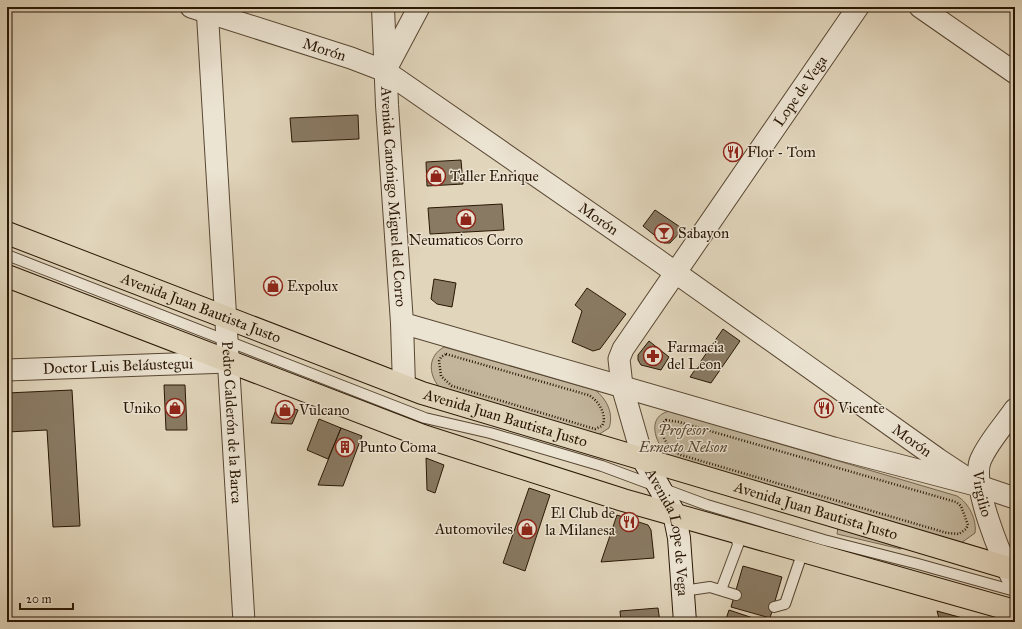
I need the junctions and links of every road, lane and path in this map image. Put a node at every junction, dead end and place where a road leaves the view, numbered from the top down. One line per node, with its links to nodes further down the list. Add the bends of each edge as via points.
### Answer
1 (383, 7): 6 (street, Avenida Canónigo Miguel del Corro)
2 (419, 7): 6 (street)
3 (858, 7): 10 (street, Lope de Vega)
4 (920, 7): 7 (street)
5 (202, 9): 6 (street, Morón); 12 (street, Pedro Calderón de la Barca)
6 (385, 71): 10 (street, Morón); 13 (street, Avenida Canónigo Miguel del Corro)
7 (1015, 73)
8 (7, 233): 12 (main road, Avenida Juan Bautista Justo)
9 (7, 255): 14 (lane)
10 (674, 272): 18 (street, Avenida Lope de Vega, via 621,354 619,359); 22 (street, Morón)
11 (7, 276): 15 (main road)
12 (225, 317): 14 (street, Pedro Calderón de la Barca); 17 (main road, Avenida Juan Bautista Justo)
13 (402, 323): 17 (street, Avenida Canónigo Miguel del Corro); 18 (street)
14 (226, 340): 15 (street, Pedro Calderón de la Barca); 23 (lane, via 425,418 490,433 602,466)
15 (228, 362): 16 (street, Doctor Luis Beláustegui); 25 (main road, via 423,436); 36 (street, Pedro Calderón de la Barca)
16 (7, 370)
17 (404, 386): 21 (main road, Avenida Juan Bautista Justo)
18 (622, 386): 21 (street, Avenida Lope de Vega); 22 (street, via 834,448)
19 (1015, 409): 22 (street, Virgilio, via 980,460)
20 (599, 428): 20 (path, via 452,386 441,376 439,361 446,354 588,395 597,401 604,418)
21 (643, 459): 23 (street, Avenida Lope de Vega); 29 (main road, Avenida Juan Bautista Justo)
22 (979, 486): 24 (street); 29 (street, Virgilio)
23 (658, 488): 25 (street, Avenida Lope de Vega); 32 (lane, via 817,538)
24 (1015, 498)
25 (674, 514): 27 (main road); 31 (street, Avenida Lope de Vega, via 679,538)
26 (968, 525): 26 (path, via 961,506 956,502 672,420 666,420 661,425 669,447 680,455 947,533 959,534)
27 (735, 532): 28 (main road); 30 (lane, via 738,545)
28 (803, 552): 34 (lane, via 785,604); 35 (main road)
29 (1012, 574)
30 (721, 590): 31 (lane, via 710,587); 33 (lane)
31 (683, 591): 37 (street, Avenida Lope de Vega)
32 (1015, 591)
33 (736, 595)
34 (774, 607)
35 (1015, 611)
36 (244, 622)
37 (685, 622)

